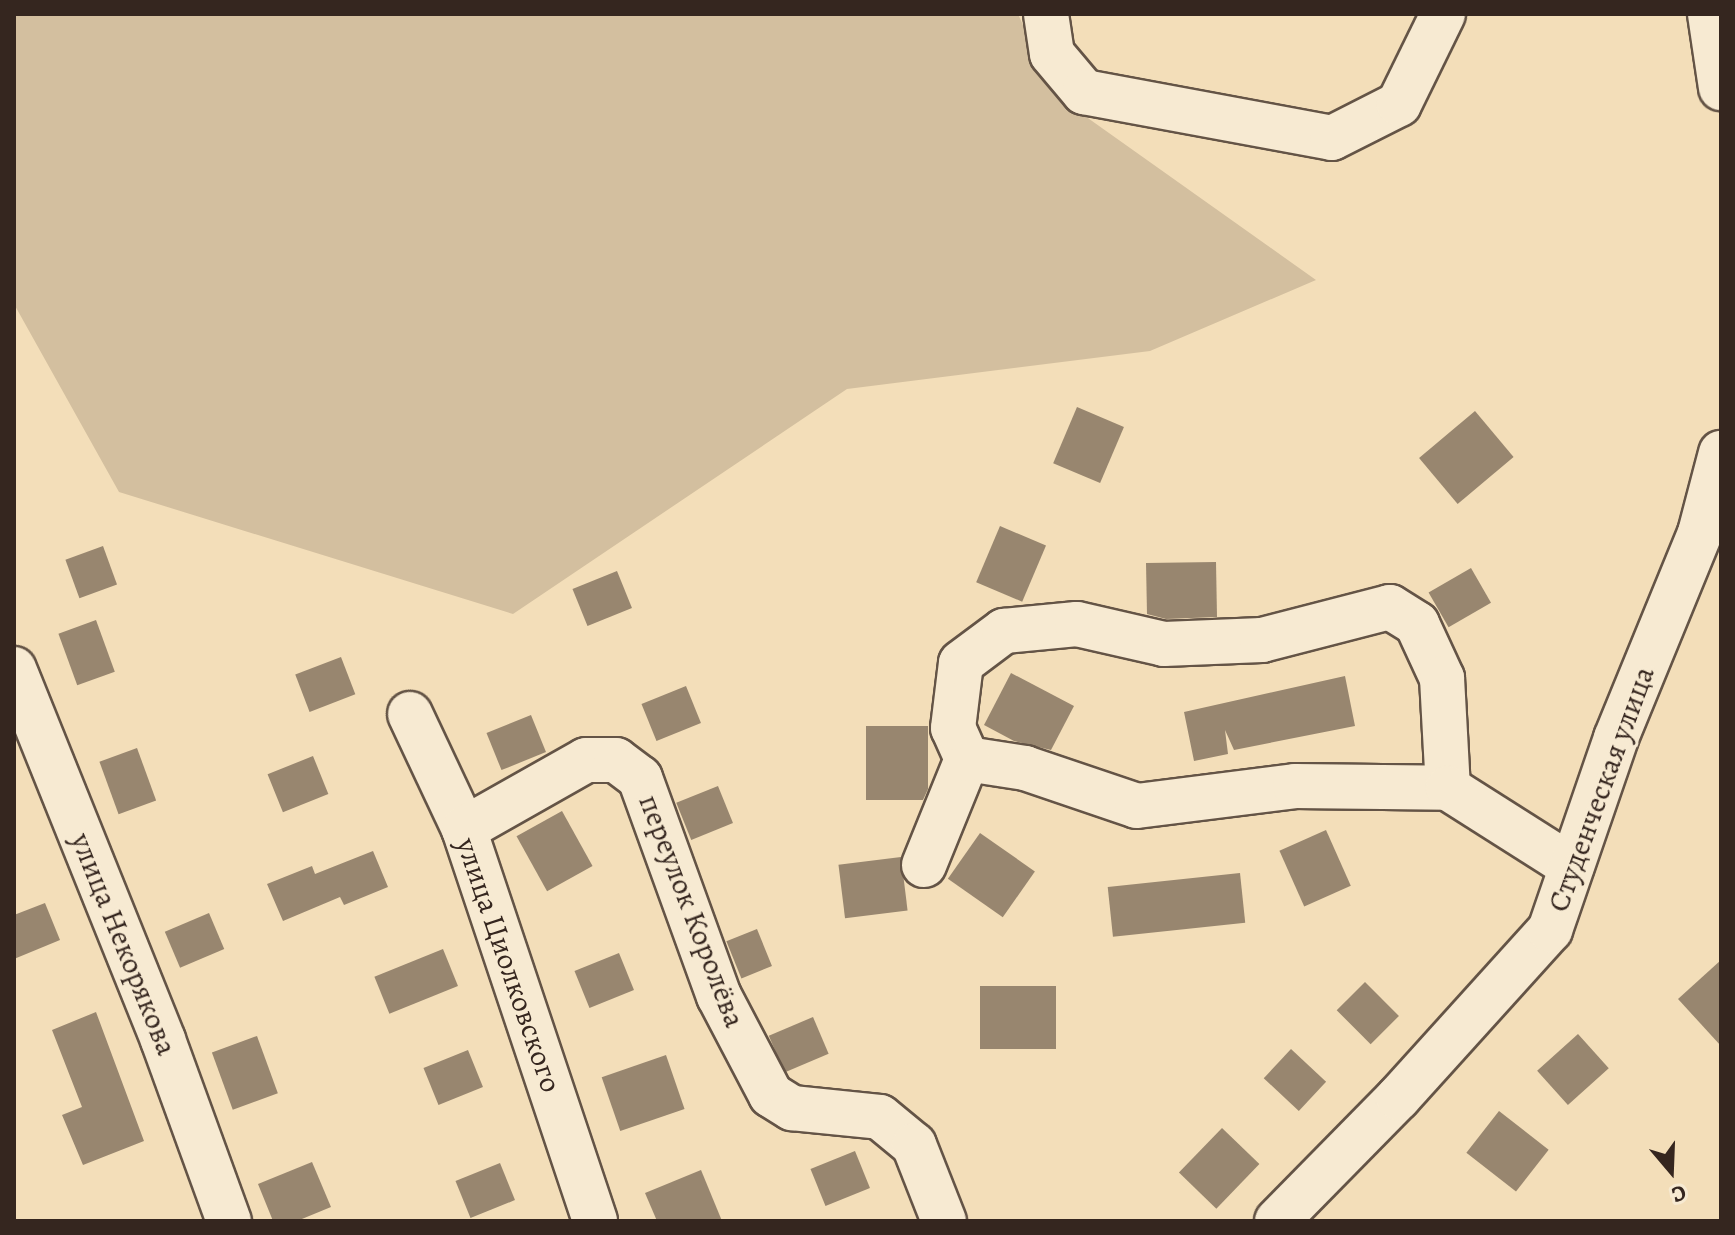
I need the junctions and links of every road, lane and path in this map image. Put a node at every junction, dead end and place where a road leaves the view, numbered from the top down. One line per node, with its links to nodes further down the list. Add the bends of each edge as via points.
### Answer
1 (1046, 14): 2 (street, via 1052,54 1084,92 1332,138 1399,104)
2 (1443, 14)
3 (1710, 14): 4 (street)
4 (1721, 88)
5 (1721, 453): 12 (street, Студенческая улица, via 1700,533 1616,738)
6 (14, 669): 13 (street, улица Некорякова, via 163,1040)
7 (410, 714): 10 (street, улица Циолковского)
8 (967, 759): 9 (street, via 1025,768 1137,806 1295,786); 9 (street, via 953,728 961,663 1004,631 1077,624 1164,644 1262,640 1390,607 1417,624 1442,678); 11 (street)
9 (1448, 788): 12 (street)
10 (464, 829): 14 (street, улица Циолковского); 15 (street, переулок Королёва, via 586,760 616,760 640,778 719,996 771,1095 792,1108 880,1117 914,1145)
11 (924, 865)
12 (1571, 866): 16 (street, Студенческая улица, via 1550,930 1398,1098)
13 (229, 1221)
14 (595, 1221)
15 (944, 1221)
16 (1277, 1221)

